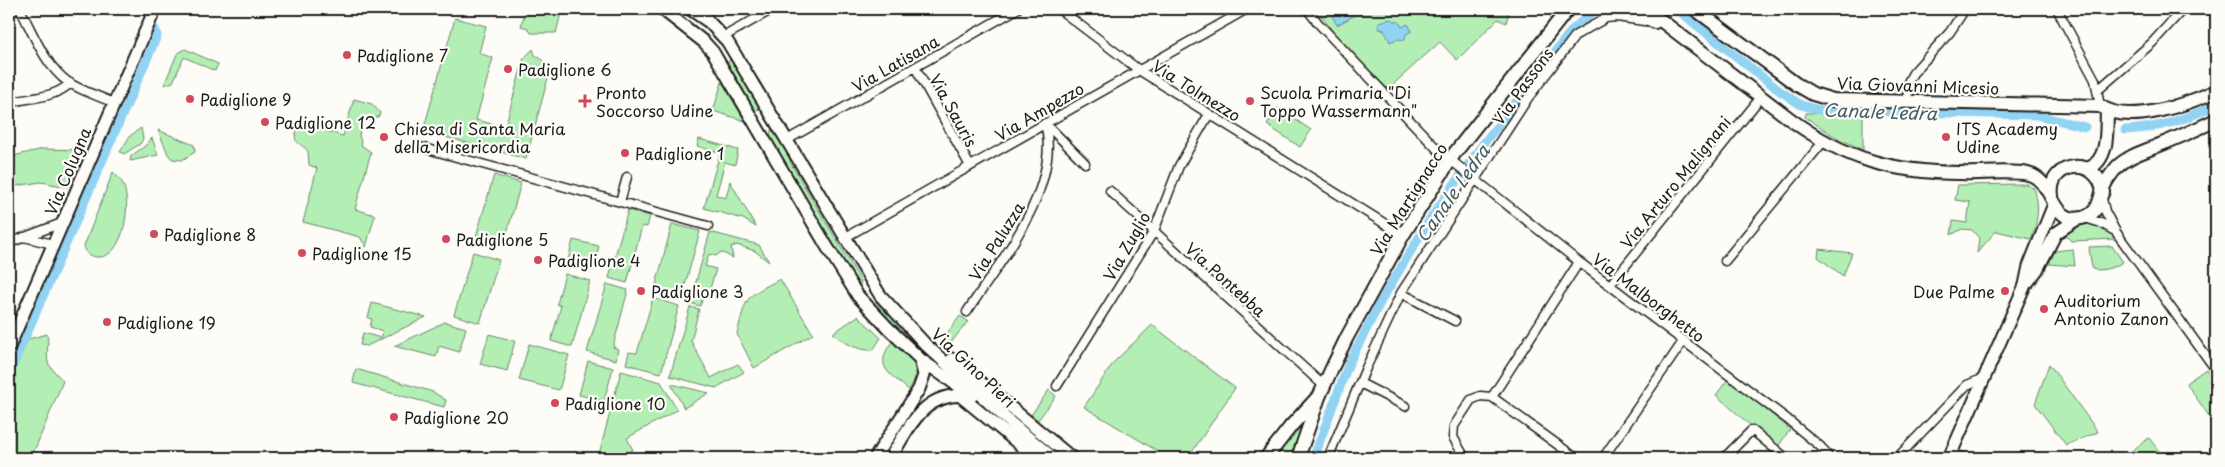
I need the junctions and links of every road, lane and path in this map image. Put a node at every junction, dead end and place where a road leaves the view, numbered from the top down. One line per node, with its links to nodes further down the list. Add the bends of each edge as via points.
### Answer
1 (20, 9): 25 (street, via 51,66)
2 (154, 9): 31 (main road, Via Colugna)
3 (662, 9): 21 (main road, Via Gino Pieri)
4 (690, 9): 19 (main road)
5 (706, 9): 19 (street)
6 (773, 9): 19 (street)
7 (1017, 9): 23 (street, Via Latisana)
8 (1059, 9): 24 (street, Via Tolmezzo)
9 (1247, 9): 24 (street, Via Ampezzo)
10 (1307, 9): 42 (street, Via Malborghetto)
11 (1628, 9): 18 (main road)
12 (1646, 9): 20 (main road)
13 (1695, 9): 29 (main road, Via Giovanni Micesio, via 1813,94 1834,100)
14 (1965, 9): 29 (street, via 1950,32 1913,73)
15 (2057, 9): 26 (street)
16 (2184, 9): 26 (street, via 2152,43)
17 (1564, 11): 42 (main road, Via Martignacco)
18 (1656, 22): 20 (main road); 45 (street, Via Passons, via 1617,17 1598,21 1576,35)
19 (719, 32): 21 (main road); 22 (main road); 33 (main road, Via Gino Pieri)
20 (1678, 35): 28 (main road)
21 (704, 42): 22 (main road, Via Gino Pieri)
22 (713, 52): 37 (main road, Via Gino Pieri)
23 (915, 67): 38 (street, Via Latisana); 43 (street, Via Sauris)
24 (1139, 70): 34 (street, Via Tolmezzo); 36 (street, Via Ampezzo)
25 (70, 83): 30 (street, via 51,94); 31 (street)
26 (2098, 90): 32 (street)
27 (2216, 91): 32 (main road, Via Giovanni Micesio, via 2156,112 2118,112)
28 (1761, 97): 39 (main road); 63 (street, Via Arturo Malignani)
29 (1907, 102): 32 (main road, Via Giovanni Micesio)
30 (9, 103)
31 (114, 103): 52 (main road, Via Colugna)
32 (2104, 108): 44 (main road, via 2105,146 2094,166)
33 (770, 112): 37 (main road); 38 (main road, Via Gino Pieri)
34 (1209, 114): 54 (street, Via Zuglio, via 1179,166); 56 (street, Via Tolmezzo)
35 (2216, 120): 48 (main road, via 2138,154 2118,167 2108,179)
36 (1045, 123): 41 (street); 43 (street, Via Ampezzo); 70 (street, Via Paluzza, via 1049,146 1036,204)
37 (764, 138): 68 (main road, Via Gino Pieri)
38 (787, 140): 58 (main road, Via Gino Pieri)
39 (1823, 142): 50 (main road, via 1856,157 1903,169 2034,175 2042,180); 61 (street)
40 (420, 146): 49 (street)
41 (1085, 163)
42 (1453, 163): 45 (street, Via Malborghetto); 56 (main road, Via Martignacco)
43 (970, 166): 58 (street, Via Ampezzo)
44 (2088, 169): 48 (main road, via 2097,176); 50 (main road, via 2071,168 2058,174 2052,186)
45 (1471, 176): 62 (street, Via Malborghetto); 66 (street, Via Passons)
46 (627, 177): 49 (street)
47 (1110, 191): 54 (street, Via Pontebba)
48 (2102, 196): 51 (main road, via 2097,208); 55 (street, via 2105,212)
49 (620, 202): 53 (street)
50 (2054, 204): 51 (main road, via 2066,216); 64 (main road, via 2029,266)
51 (2081, 218): 55 (street, via 2101,223); 64 (main road, via 2056,233 2037,270)
52 (62, 223): 57 (street); 60 (main road, Via Colugna)
53 (708, 226)
54 (1154, 231): 79 (street, Via Zuglio); 80 (street, Via Pontebba)
55 (2116, 232): 76 (street)
56 (1403, 235): 80 (main road, Via Martignacco, via 1346,337)
57 (24, 237): 59 (street); 60 (street)
58 (844, 238): 65 (main road, Via Gino Pieri)
59 (9, 243)
60 (53, 244): 74 (main road, Via Colugna)
61 (1725, 261)
62 (1579, 262): 63 (street, Via Malborghetto); 83 (street)
63 (1610, 285): 72 (street, Via Malborghetto)
64 (2025, 285): 77 (main road)
65 (873, 286): 67 (main road, Via Gino Pieri); 68 (main road)
66 (1401, 293): 71 (street); 78 (street, Via Passons)
67 (880, 295): 69 (main road); 73 (main road, Via Gino Pieri)
68 (858, 296): 69 (main road, Via Gino Pieri)
69 (866, 305): 75 (main road, Via Gino Pieri)
70 (967, 312)
71 (1455, 321)
72 (1684, 340): 97 (street); 100 (street, Via Malborghetto, via 1819,445)
73 (926, 344): 85 (main road, Via Gino Pieri); 92 (main road, via 945,354)
74 (9, 347)
75 (920, 359): 81 (main road); 82 (main road, Via Gino Pieri); 86 (main road, via 924,375 919,390)
76 (2216, 370)
77 (1984, 378): 88 (main road); 101 (street, via 1967,385)
78 (1360, 383): 84 (street); 94 (street, Via Passons)
79 (1057, 386)
80 (1322, 392): 87 (main road, Via Martignacco); 93 (main road, Via Martignacco)
81 (960, 395): 82 (main road); 89 (main road, via 938,398 924,406); 90 (main road)
82 (972, 396): 85 (main road, Via Gino Pieri)
83 (1492, 397): 95 (street, via 1480,396 1471,400 1454,426 1453,437); 96 (street)
84 (1405, 406)
85 (1012, 424): 91 (main road)
86 (878, 454): 89 (main road)
87 (1302, 456)
88 (1950, 456): 102 (street)
89 (891, 458)
90 (1036, 458)
91 (1053, 458)
92 (1072, 458)
93 (1266, 458)
94 (1328, 458)
95 (1465, 458)
96 (1576, 458)
97 (1603, 458)
98 (1724, 458): 99 (street, via 1752,430)
99 (1786, 458)
100 (1829, 458)
101 (1897, 458)
102 (1964, 458)

